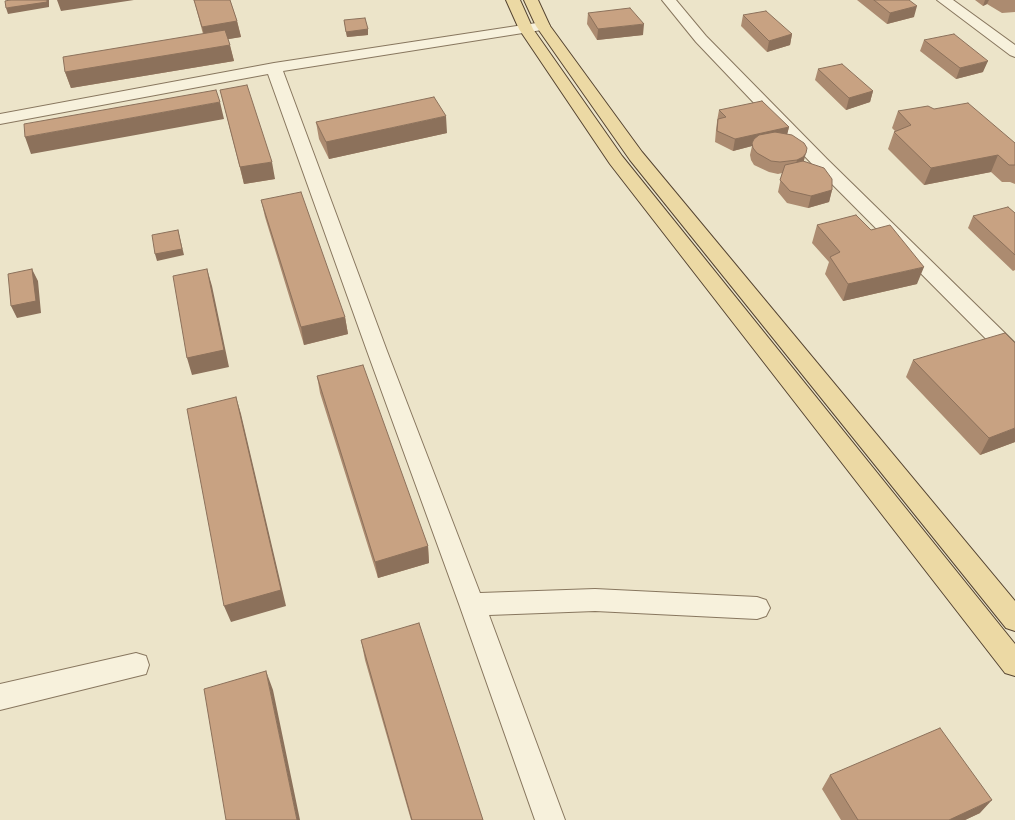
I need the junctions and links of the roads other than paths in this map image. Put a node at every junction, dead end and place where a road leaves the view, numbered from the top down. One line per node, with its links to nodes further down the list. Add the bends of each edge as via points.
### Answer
1 (513, 0): 5 (main road)
2 (531, 0): 5 (main road)
3 (669, 0): 9 (street, via 701,39 820,163)
4 (944, 0): 6 (street)
5 (534, 28): 7 (street); 10 (main road); 11 (main road, via 616,160)
6 (1015, 52)
7 (274, 68): 8 (street); 12 (street)
8 (0, 119)
9 (1015, 356)
10 (931, 517): 11 (main road); 14 (main road)
11 (908, 529): 15 (main road)
12 (472, 604): 13 (street, via 595,600); 18 (street)
13 (757, 608)
14 (1015, 620)
15 (1015, 664)
16 (136, 665): 17 (street)
17 (0, 697)
18 (550, 820)

